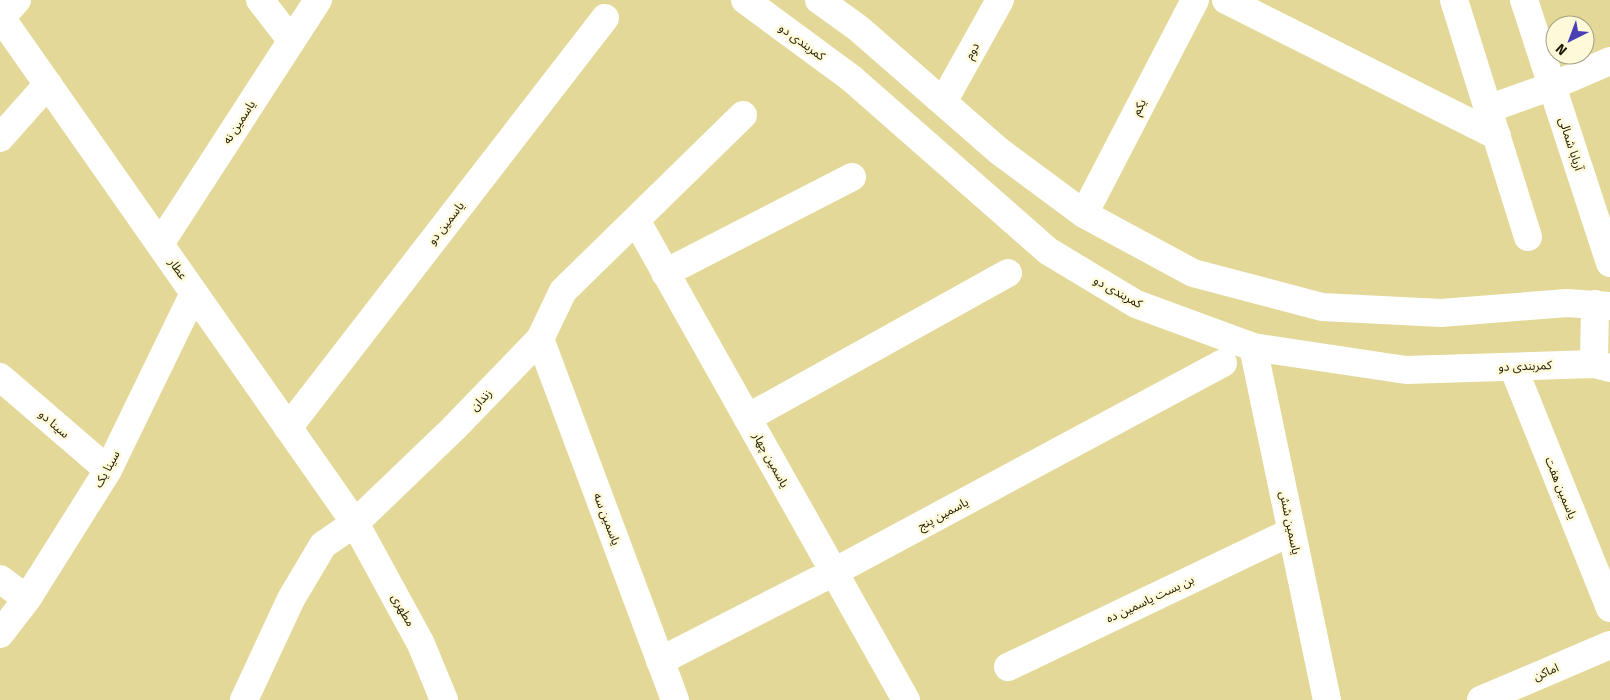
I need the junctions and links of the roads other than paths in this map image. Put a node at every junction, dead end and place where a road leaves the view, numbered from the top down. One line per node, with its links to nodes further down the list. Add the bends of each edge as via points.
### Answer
1 (260, 0): 12 (street)
2 (318, 0): 12 (street, یاسمین نه)
3 (745, 0): 32 (street, کمربندی دو, via 852,78 1048,251 1136,304)
4 (819, 0): 16 (street, via 858,28)
5 (1000, 0): 16 (street, دوم)
6 (1195, 0): 22 (street, یکم)
7 (1226, 0): 19 (street)
8 (1454, 0): 17 (street)
9 (1524, 0): 15 (street, آربابا شمالی)
10 (6, 11): 14 (street, عطار)
11 (604, 18): 38 (street, یاسمین دو)
12 (291, 40): 25 (street, یاسمین نه)
13 (1610, 61): 15 (street)
14 (48, 84): 20 (street); 25 (street, عطار)
15 (1552, 86): 17 (street); 26 (street, آربابا شمالی)
16 (943, 102): 22 (street, via 999,150)
17 (1488, 109): 19 (street)
18 (743, 115): 23 (street, زندان)
19 (1497, 136): 24 (street)
20 (0, 138)
21 (852, 176): 27 (street)
22 (1084, 214): 30 (street, via 1193,273 1322,307 1441,313 1568,303)
23 (636, 220): 27 (street, یاسمین چهار); 31 (street, زندان, via 563,291)
24 (1528, 237)
25 (160, 244): 29 (street, عطار)
26 (1610, 263)
27 (665, 273): 37 (street, یاسمین چهار)
28 (1008, 274): 37 (street)
29 (194, 293): 38 (street, عطار); 39 (street, سینا یک)
30 (1602, 305): 34 (street)
31 (540, 339): 40 (street, زندان); 48 (street, یاسمین سه)
32 (1253, 347): 35 (street, کمربندی دو, via 1406,370); 41 (street, یاسمین شش)
33 (1223, 364): 42 (street, یاسمین پنج)
34 (1602, 366): 35 (street, کمربندی دو)
35 (1513, 367): 45 (street, یاسمین هفت)
36 (0, 377): 39 (street, سینا دو)
37 (747, 418): 42 (street, یاسمین چهار)
38 (288, 428): 40 (street, عطار)
39 (108, 470): 44 (street, سینا یک)
40 (355, 523): 50 (street, زندان, via 323,545 291,599); 51 (street, مطهری, via 421,644)
41 (1292, 532): 49 (street, بن بست یاسمین ده); 54 (street, یاسمین شش)
42 (834, 572): 48 (street, یاسمین پنج); 53 (street, یاسمین چهار)
43 (0, 579): 44 (street)
44 (26, 599): 46 (street, سینا یک)
45 (1610, 608)
46 (0, 634)
47 (1610, 645): 55 (street, اماکن)
48 (660, 661): 52 (street, یاسمین سه)
49 (1008, 667)
50 (244, 700)
51 (444, 700)
52 (675, 700)
53 (906, 700)
54 (1327, 700)
55 (1481, 700)

